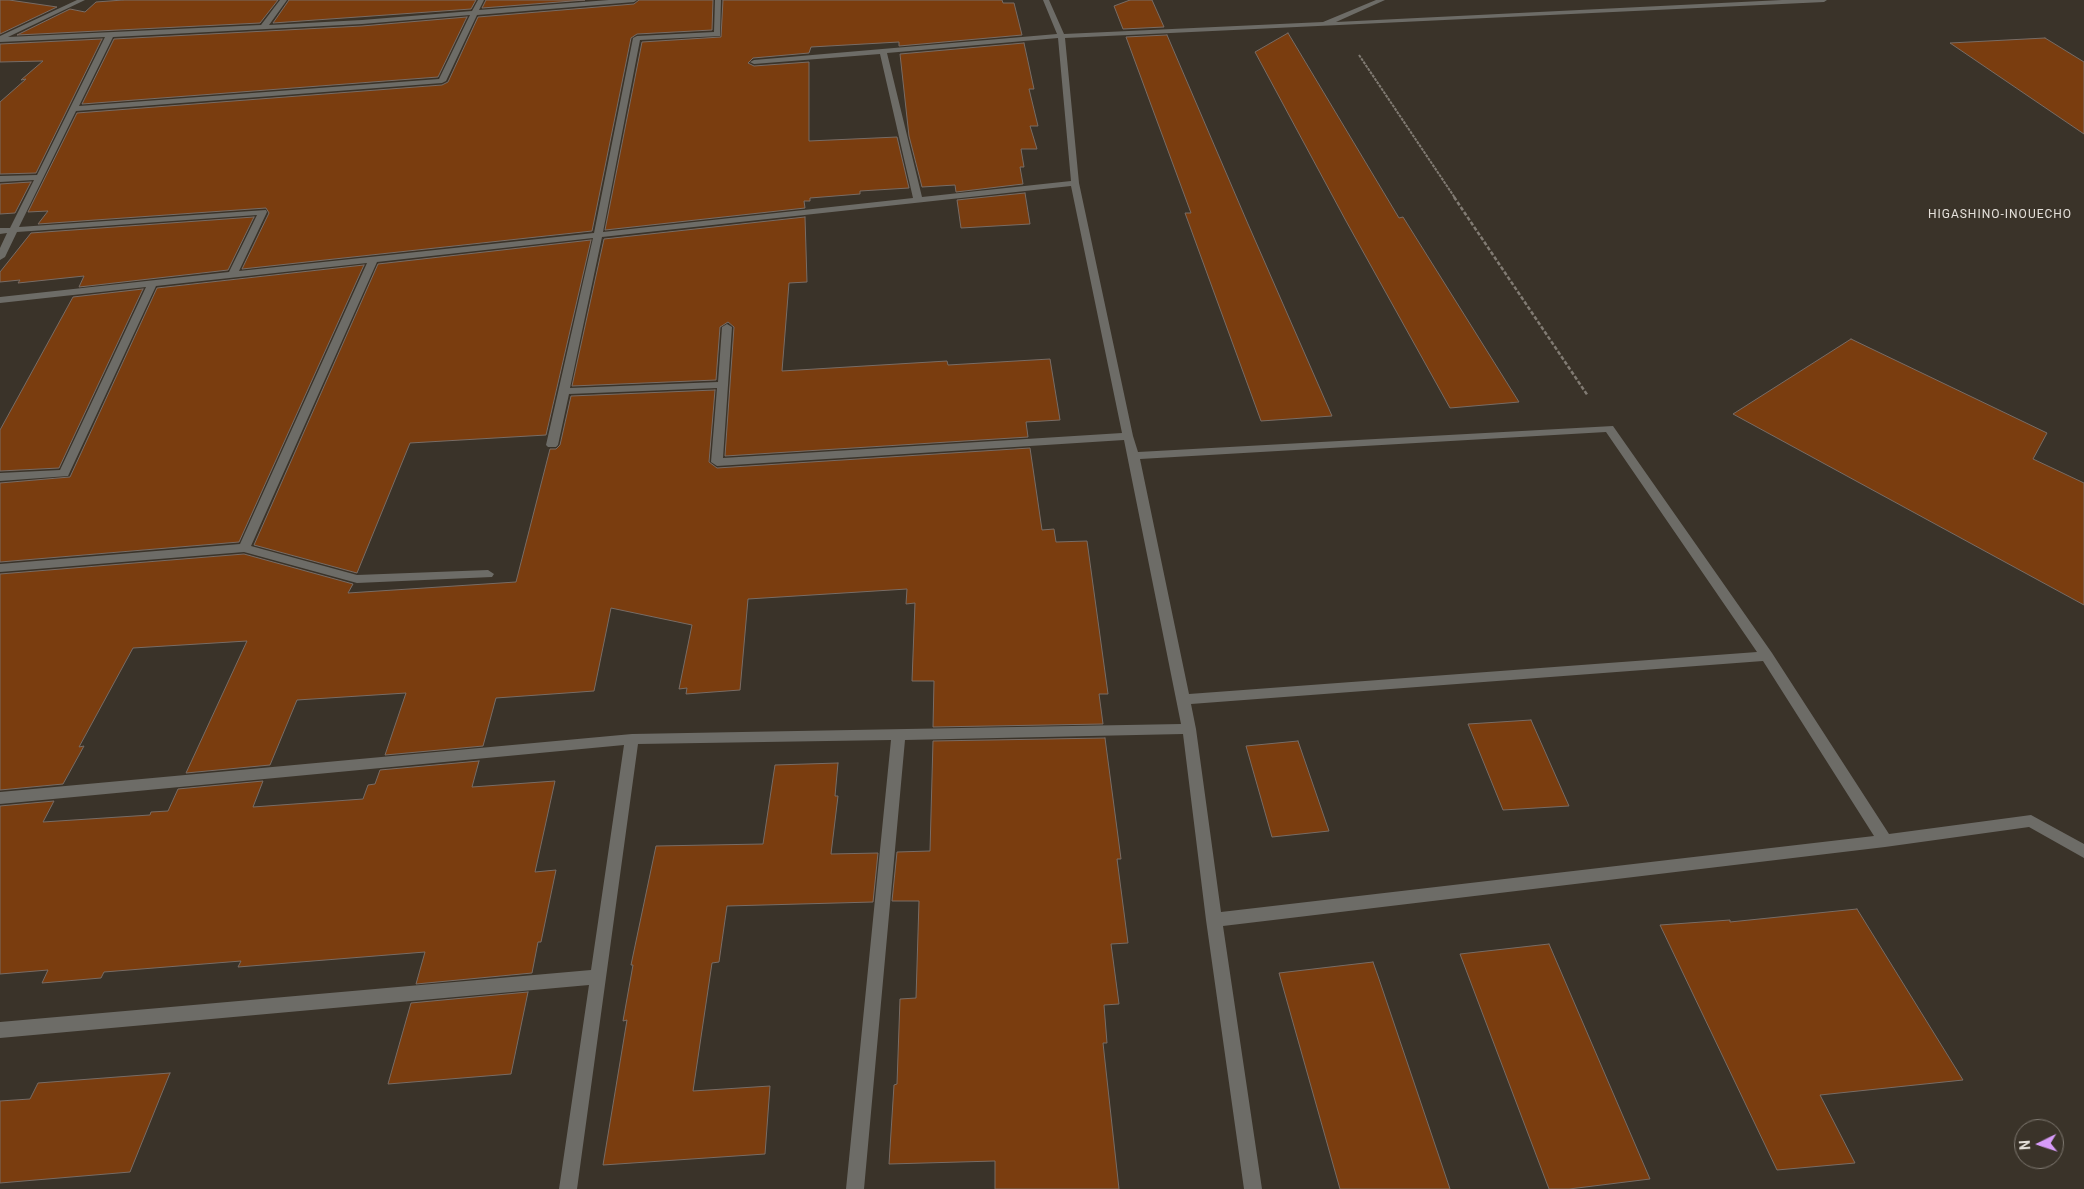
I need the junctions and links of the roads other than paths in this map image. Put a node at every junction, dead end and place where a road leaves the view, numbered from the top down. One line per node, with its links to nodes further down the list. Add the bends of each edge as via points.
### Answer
1 (82, 0): 16 (street)
2 (284, 0): 13 (street)
3 (481, 0): 11 (street)
4 (630, 0): 5 (street); 11 (street)
5 (634, 0)
6 (718, 0): 26 (street, via 717,34 637,38)
7 (1046, 0): 15 (street)
8 (1382, 0): 12 (street)
9 (1814, 0): 10 (street); 12 (street)
10 (1824, 0)
11 (475, 12): 13 (street); 19 (street, via 442,81)
12 (1324, 24): 15 (street)
13 (263, 27): 14 (street)
14 (110, 35): 16 (street); 19 (street)
15 (1061, 36): 17 (street); 22 (street)
16 (0, 39)
17 (883, 51): 18 (street); 23 (street)
18 (754, 62)
19 (73, 109): 20 (street)
20 (40, 176): 21 (street); 24 (street)
21 (0, 179)
22 (1075, 183): 23 (street); 35 (street)
23 (918, 200): 26 (street)
24 (13, 230): 25 (street); 27 (street); 29 (street, via 263,212)
25 (0, 231)
26 (598, 234): 28 (street); 34 (street)
27 (0, 258)
28 (374, 258): 29 (street); 39 (street)
29 (233, 274): 30 (street)
30 (153, 283): 31 (street); 38 (street, via 64,473)
31 (0, 300)
32 (727, 328): 33 (street)
33 (723, 385): 34 (street); 35 (street, via 717,462)
34 (564, 391): 36 (street)
35 (1128, 436): 37 (street)
36 (552, 445)
37 (1134, 456): 42 (street, via 1609,428); 43 (street)
38 (0, 477)
39 (244, 548): 40 (street); 41 (street, via 357,580)
40 (0, 568)
41 (488, 574)
42 (1767, 656): 43 (street); 48 (street)
43 (1184, 699): 44 (street)
44 (1189, 729): 45 (street); 50 (street)
45 (899, 734): 46 (street); 54 (street)
46 (632, 739): 47 (street); 51 (street)
47 (0, 798)
48 (1885, 841): 49 (street, via 2031,821); 50 (street)
49 (2084, 852)
50 (1214, 920): 55 (street)
51 (597, 977): 52 (street); 53 (street)
52 (0, 1030)
53 (568, 1189)
54 (855, 1189)
55 (1253, 1189)

